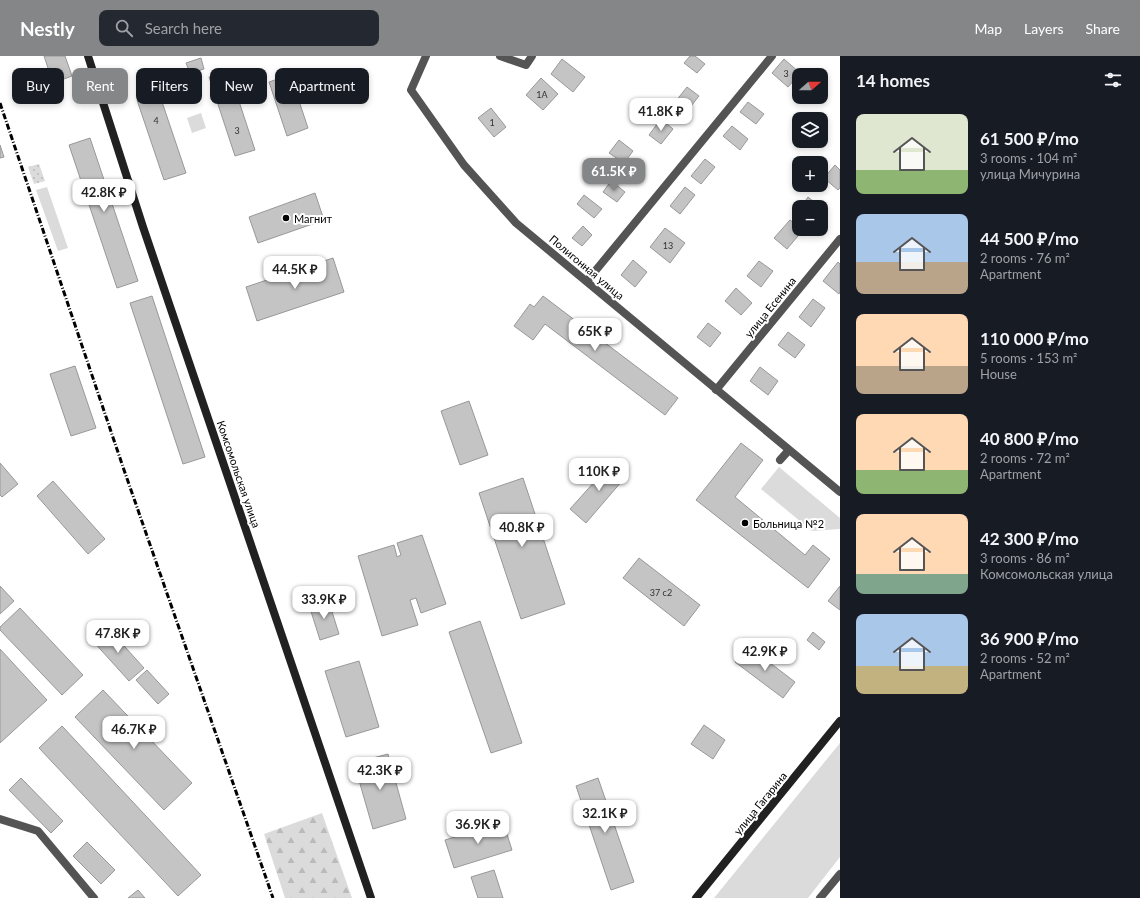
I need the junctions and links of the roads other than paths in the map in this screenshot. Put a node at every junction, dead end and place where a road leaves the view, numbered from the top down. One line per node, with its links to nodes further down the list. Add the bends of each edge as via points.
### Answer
1 (88, 56): 16 (street, Комсомольская улица, via 163,286)
2 (426, 56): 7 (street, Полигонная улица, via 411,90 464,165 516,223)
3 (500, 56): 4 (street, via 526,65)
4 (532, 56)
5 (772, 56): 7 (street)
6 (840, 239): 8 (street, улица Есенина)
7 (587, 281): 8 (street, Полигонная улица)
8 (716, 390): 9 (street, Полигонная улица)
9 (789, 450): 10 (street); 11 (street, Полигонная улица)
10 (780, 460)
11 (840, 492)
12 (840, 721): 17 (street, улица Гагарина)
13 (0, 819): 15 (street, via 38,831)
14 (840, 874): 18 (street)
15 (94, 898)
16 (371, 898)
17 (696, 898)
18 (820, 898)

